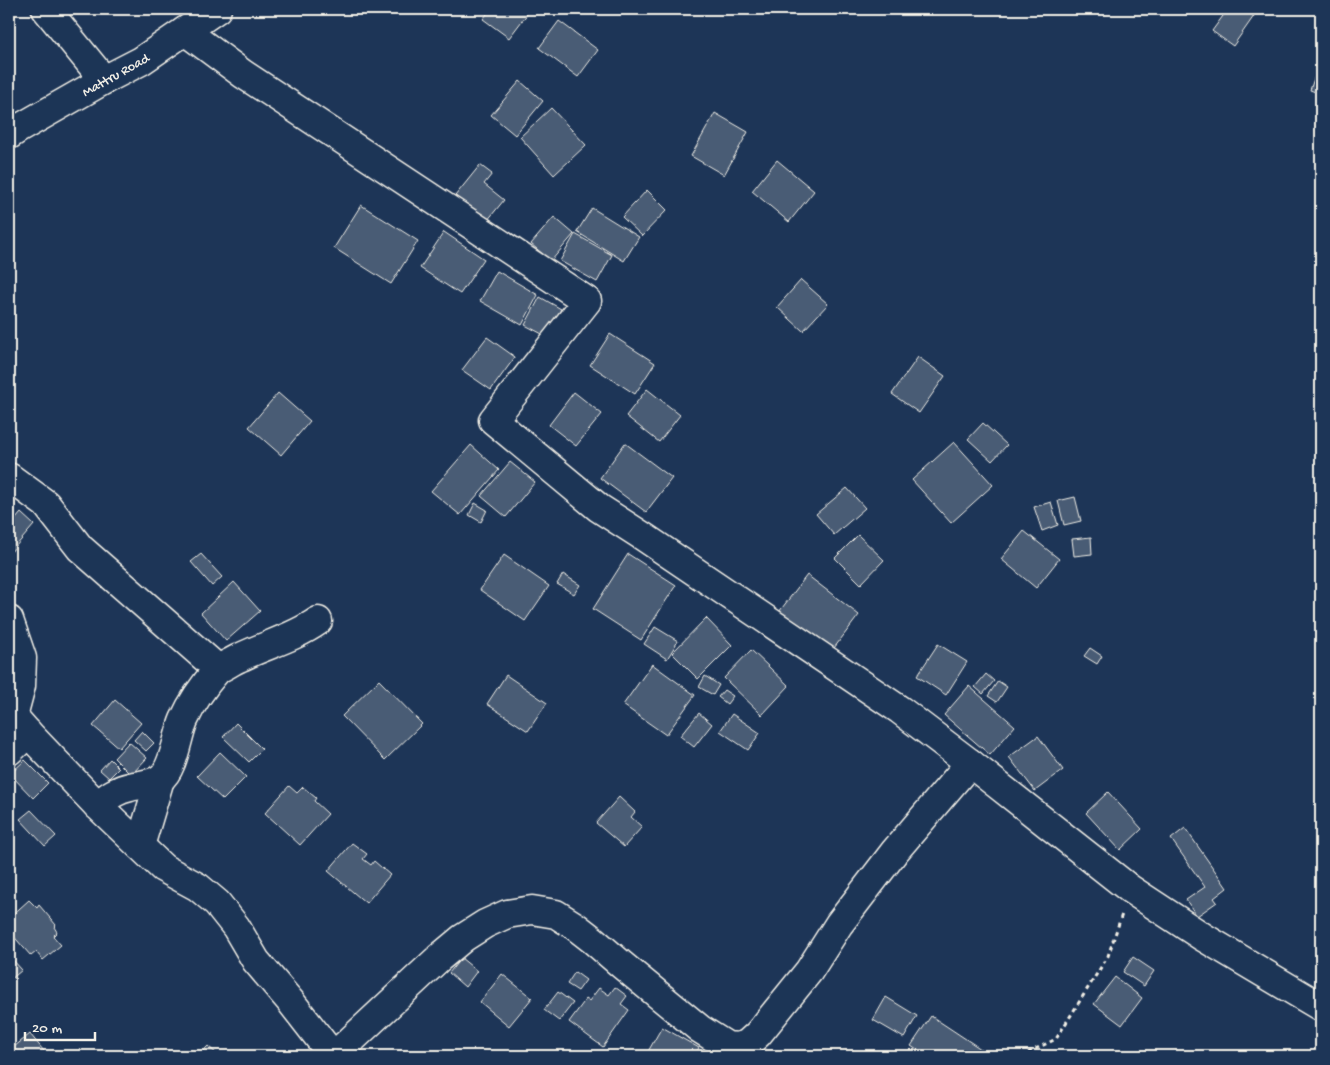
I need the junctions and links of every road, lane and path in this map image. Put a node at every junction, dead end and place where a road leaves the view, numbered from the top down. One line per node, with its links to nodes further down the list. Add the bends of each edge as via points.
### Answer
1 (46, 9): 4 (street)
2 (217, 9): 3 (street, Mattru Road)
3 (185, 31): 4 (street, Mattru Road, via 141,61); 11 (street, via 243,74 586,301 493,420 599,508 900,710)
4 (104, 80): 5 (street, Mattru Road)
5 (9, 135)
6 (16, 491): 9 (street, via 46,504 80,548)
7 (9, 620): 10 (street, via 22,658)
8 (318, 621): 9 (street)
9 (218, 670): 12 (street, via 185,718 171,764)
10 (15, 728): 13 (street)
11 (970, 763): 15 (street); 17 (street, via 896,851 839,924 809,971 747,1044 727,1046 700,1028 575,926 556,914 532,910 507,914 463,938)
12 (160, 779): 13 (street, via 112,793); 14 (street)
13 (97, 805): 14 (street)
14 (140, 846): 17 (street, via 163,868 198,887 217,903 236,926 256,961)
15 (1130, 889): 16 (street, via 1202,937); 18 (path, via 1108,956 1056,1039)
16 (1321, 1007)
17 (333, 1056)
18 (1021, 1056)

